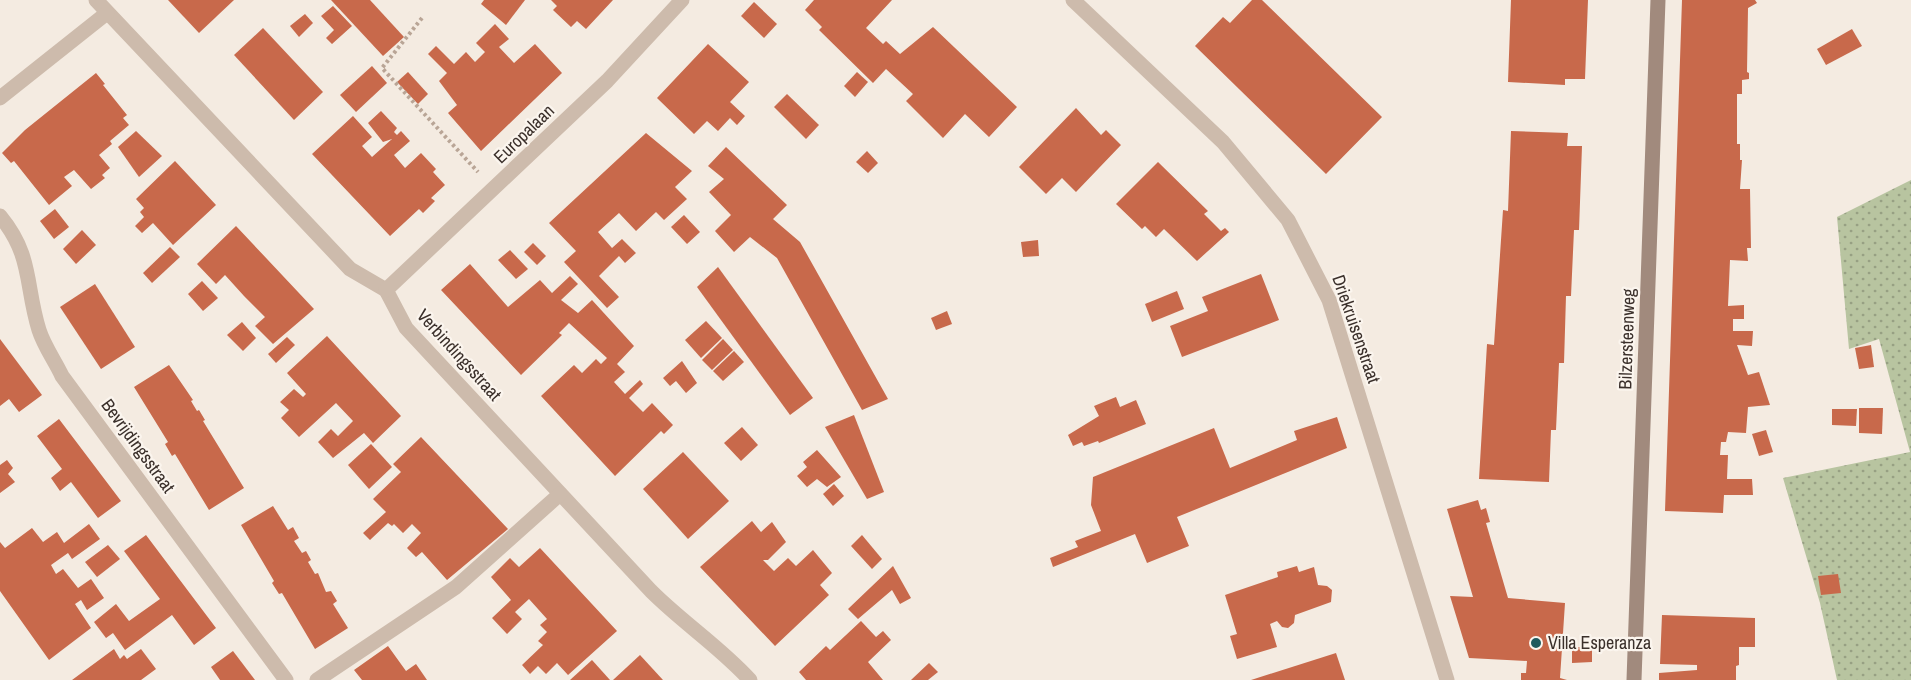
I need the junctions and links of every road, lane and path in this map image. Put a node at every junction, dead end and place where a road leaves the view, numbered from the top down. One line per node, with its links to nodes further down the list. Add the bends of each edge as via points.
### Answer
1 (96, 0): 5 (street)
2 (682, 0): 8 (street, Europalaan, via 607,81)
3 (1073, 0): 15 (street, Driekruisenstraat, via 1223,142 1288,220 1329,300)
4 (1658, 0): 16 (main road, Bilzersteenweg)
5 (107, 13): 7 (street); 10 (street, via 350,269)
6 (422, 18): 8 (path, via 382,68)
7 (0, 98)
8 (494, 190): 10 (street, Europalaan)
9 (0, 216): 12 (street, Bevrijdingsstraat, via 16,236 39,331 62,376)
10 (386, 290): 11 (street, Verbindingsstraat, via 406,328)
11 (560, 494): 13 (street, via 456,587); 14 (street, Verbindingsstraat, via 682,621 728,656)
12 (285, 680)
13 (317, 680)
14 (750, 680)
15 (1447, 680)
16 (1634, 680)

